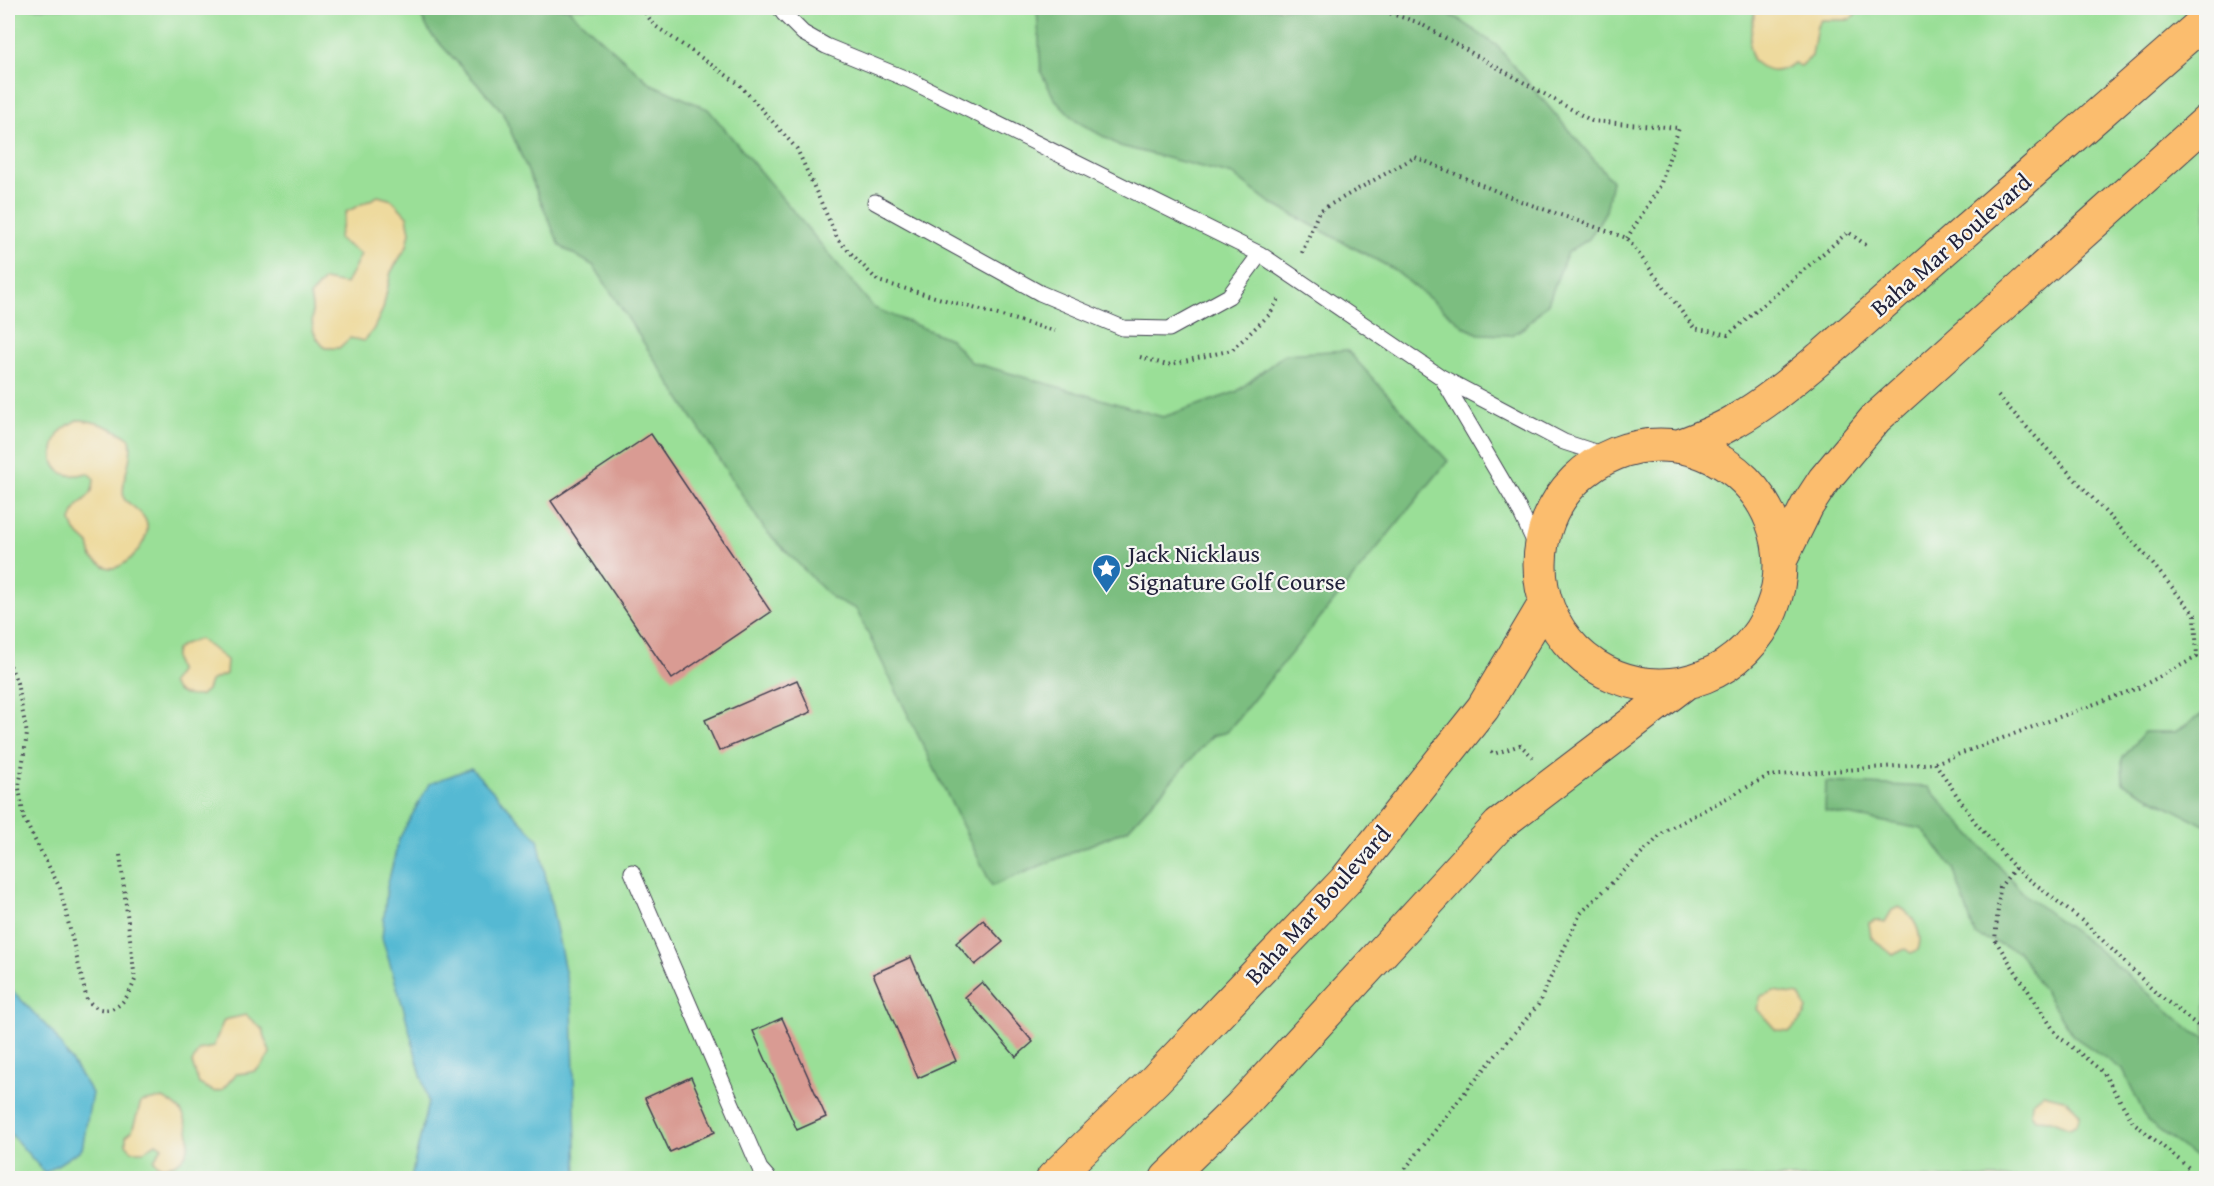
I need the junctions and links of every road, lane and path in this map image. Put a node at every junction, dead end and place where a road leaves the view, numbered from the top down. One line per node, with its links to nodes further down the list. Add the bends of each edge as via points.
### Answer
1 (642, 8): 11 (path, via 654,26 739,84 796,149 838,240 879,281)
2 (780, 8): 9 (lane, via 803,33 826,46 909,80)
3 (1373, 8): 7 (path, via 1417,22 1592,121 1679,128 1659,186)
4 (2206, 20): 15 (main road, Baha Mar Boulevard, via 1825,354 1735,421)
5 (2206, 122): 18 (main road, via 1876,418 1824,480)
6 (875, 202): 9 (lane, via 1040,293 1123,328 1169,329 1229,296)
7 (1627, 238): 8 (path, via 1694,328 1728,335 1848,232); 10 (path, via 1520,201 1415,157 1319,211)
8 (1866, 245)
9 (1260, 254): 10 (lane)
10 (1293, 276): 12 (path, via 1269,315 1232,350 1167,365); 13 (lane)
11 (1066, 334)
12 (1134, 354)
13 (1441, 377): 16 (lane, via 1564,442); 17 (lane, via 1519,509)
14 (1996, 395): 23 (path, via 2147,557 2195,615 2197,657 2138,688)
15 (1679, 446): 16 (main road, via 1654,444); 18 (main road, via 1705,453 1729,466 1750,485 1776,532)
16 (1607, 456): 17 (main road, via 1568,486 1554,507)
17 (1540, 554): 19 (main road, via 1540,579)
18 (1781, 559): 21 (main road, via 1779,588 1770,615 1755,639 1735,660)
19 (1546, 602): 21 (main road, via 1556,626 1571,645 1610,675 1634,683); 22 (main road, Baha Mar Boulevard, via 1483,708)
20 (8, 660): 25 (path, via 27,734 19,788 24,819 60,888 87,1000 100,1009 117,1007 129,996 135,980)
21 (1684, 684): 24 (main road)
22 (1464, 730): 24 (path, via 1494,754 1520,745); 31 (main road, Baha Mar Boulevard, via 1346,881 1155,1080)
23 (1935, 763): 26 (path, via 1975,822); 33 (path, via 1768,776 1665,831 1580,914 1538,1005)
24 (1557, 780): 32 (main road, via 1499,825 1248,1098)
25 (120, 855)
26 (2015, 868): 28 (path, via 2086,924 2155,992); 29 (path, via 2000,887 1995,940 2057,1035 2103,1072 2133,1122)
27 (632, 872): 30 (lane, via 760,1169)
28 (2206, 1032)
29 (2189, 1168)
30 (768, 1179)
31 (1053, 1179)
32 (1167, 1179)
33 (1398, 1179)

